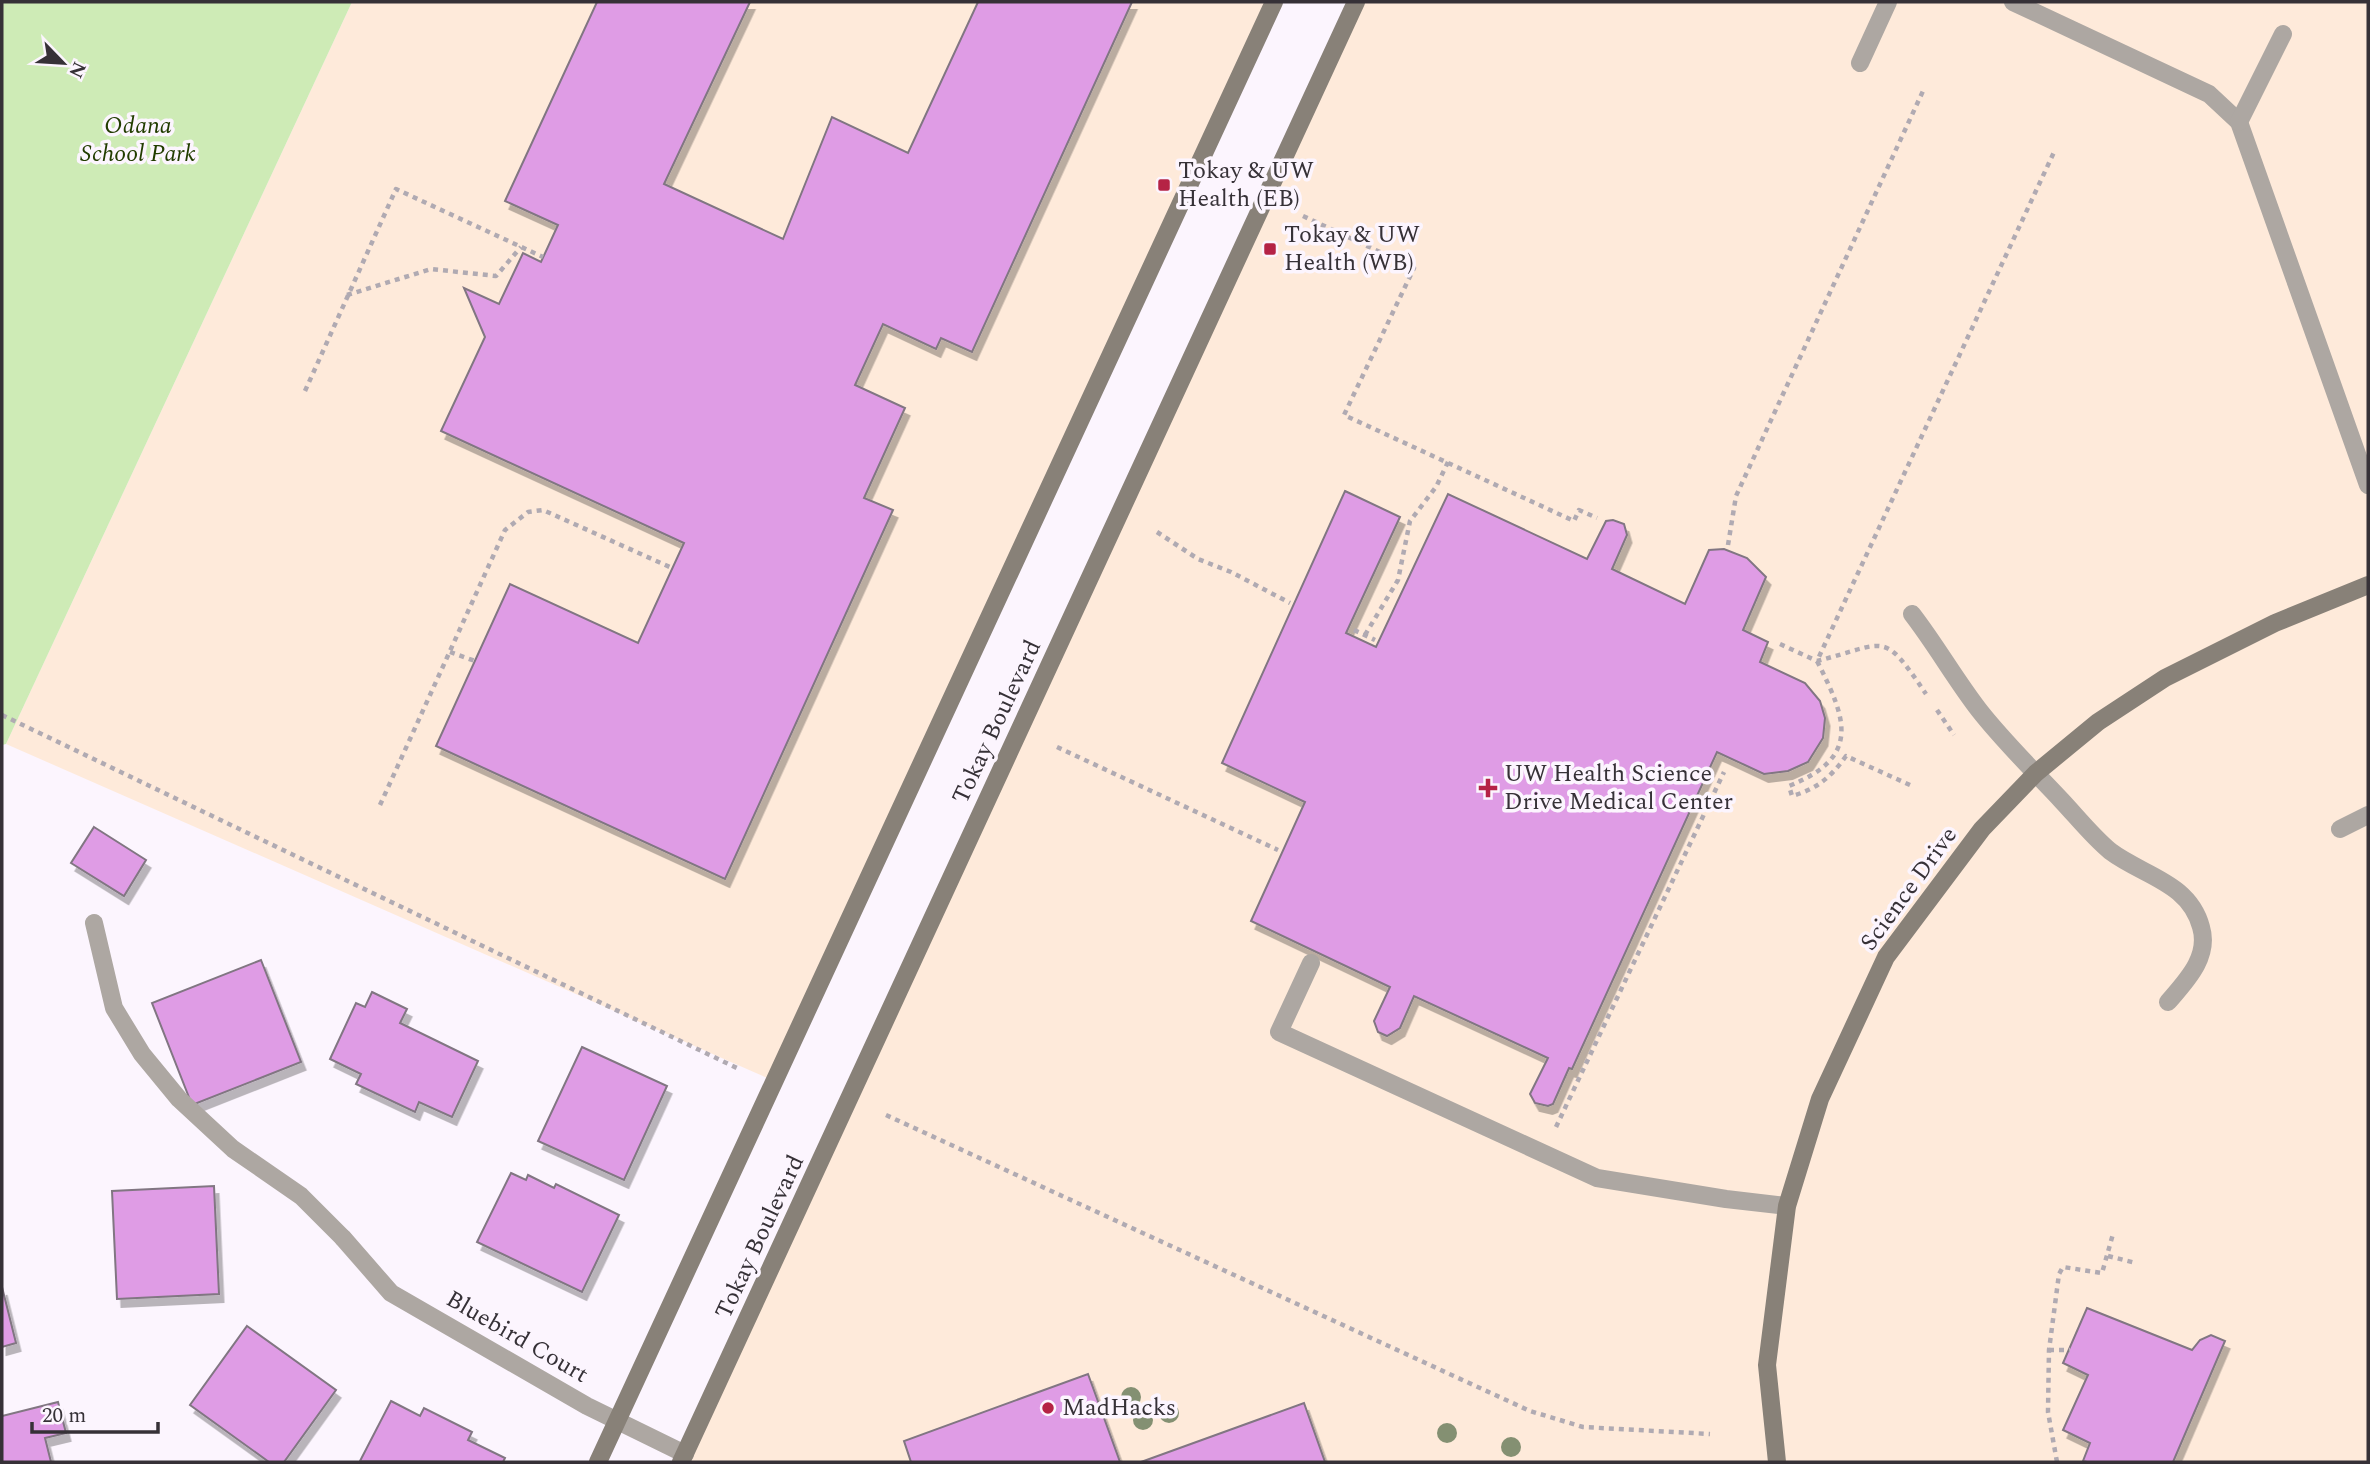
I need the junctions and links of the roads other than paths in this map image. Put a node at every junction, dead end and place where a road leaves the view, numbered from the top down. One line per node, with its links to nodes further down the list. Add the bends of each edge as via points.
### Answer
1 (1274, 2): 18 (street)
2 (1356, 2): 19 (street, Tokay Boulevard)
3 (1888, 2): 6 (street)
4 (2013, 2): 7 (street, via 2209,94)
5 (2283, 34): 7 (street)
6 (1860, 63)
7 (2239, 122): 8 (street)
8 (2368, 485)
9 (2368, 585): 11 (street, Science Drive, via 2275,623 2165,678 2098,722)
10 (1912, 614): 11 (street, via 1979,710)
11 (2036, 773): 16 (street, via 2110,851 2167,882 2193,908 2202,929 2202,950 2193,973); 17 (street, Science Drive, via 1983,829 1886,957 1820,1099)
12 (2368, 814): 13 (street)
13 (2340, 829)
14 (94, 923): 18 (street, Bluebird Court, via 114,1008 142,1054 179,1099 233,1149 301,1196 391,1293)
15 (1311, 963): 17 (street, via 1279,1032 1597,1178)
16 (2168, 1002)
17 (1787, 1206): 21 (street, Science Drive, via 1768,1365)
18 (617, 1422): 19 (street, Bluebird Court); 20 (street)
19 (683, 1458)
20 (598, 1462)
21 (1777, 1462)

